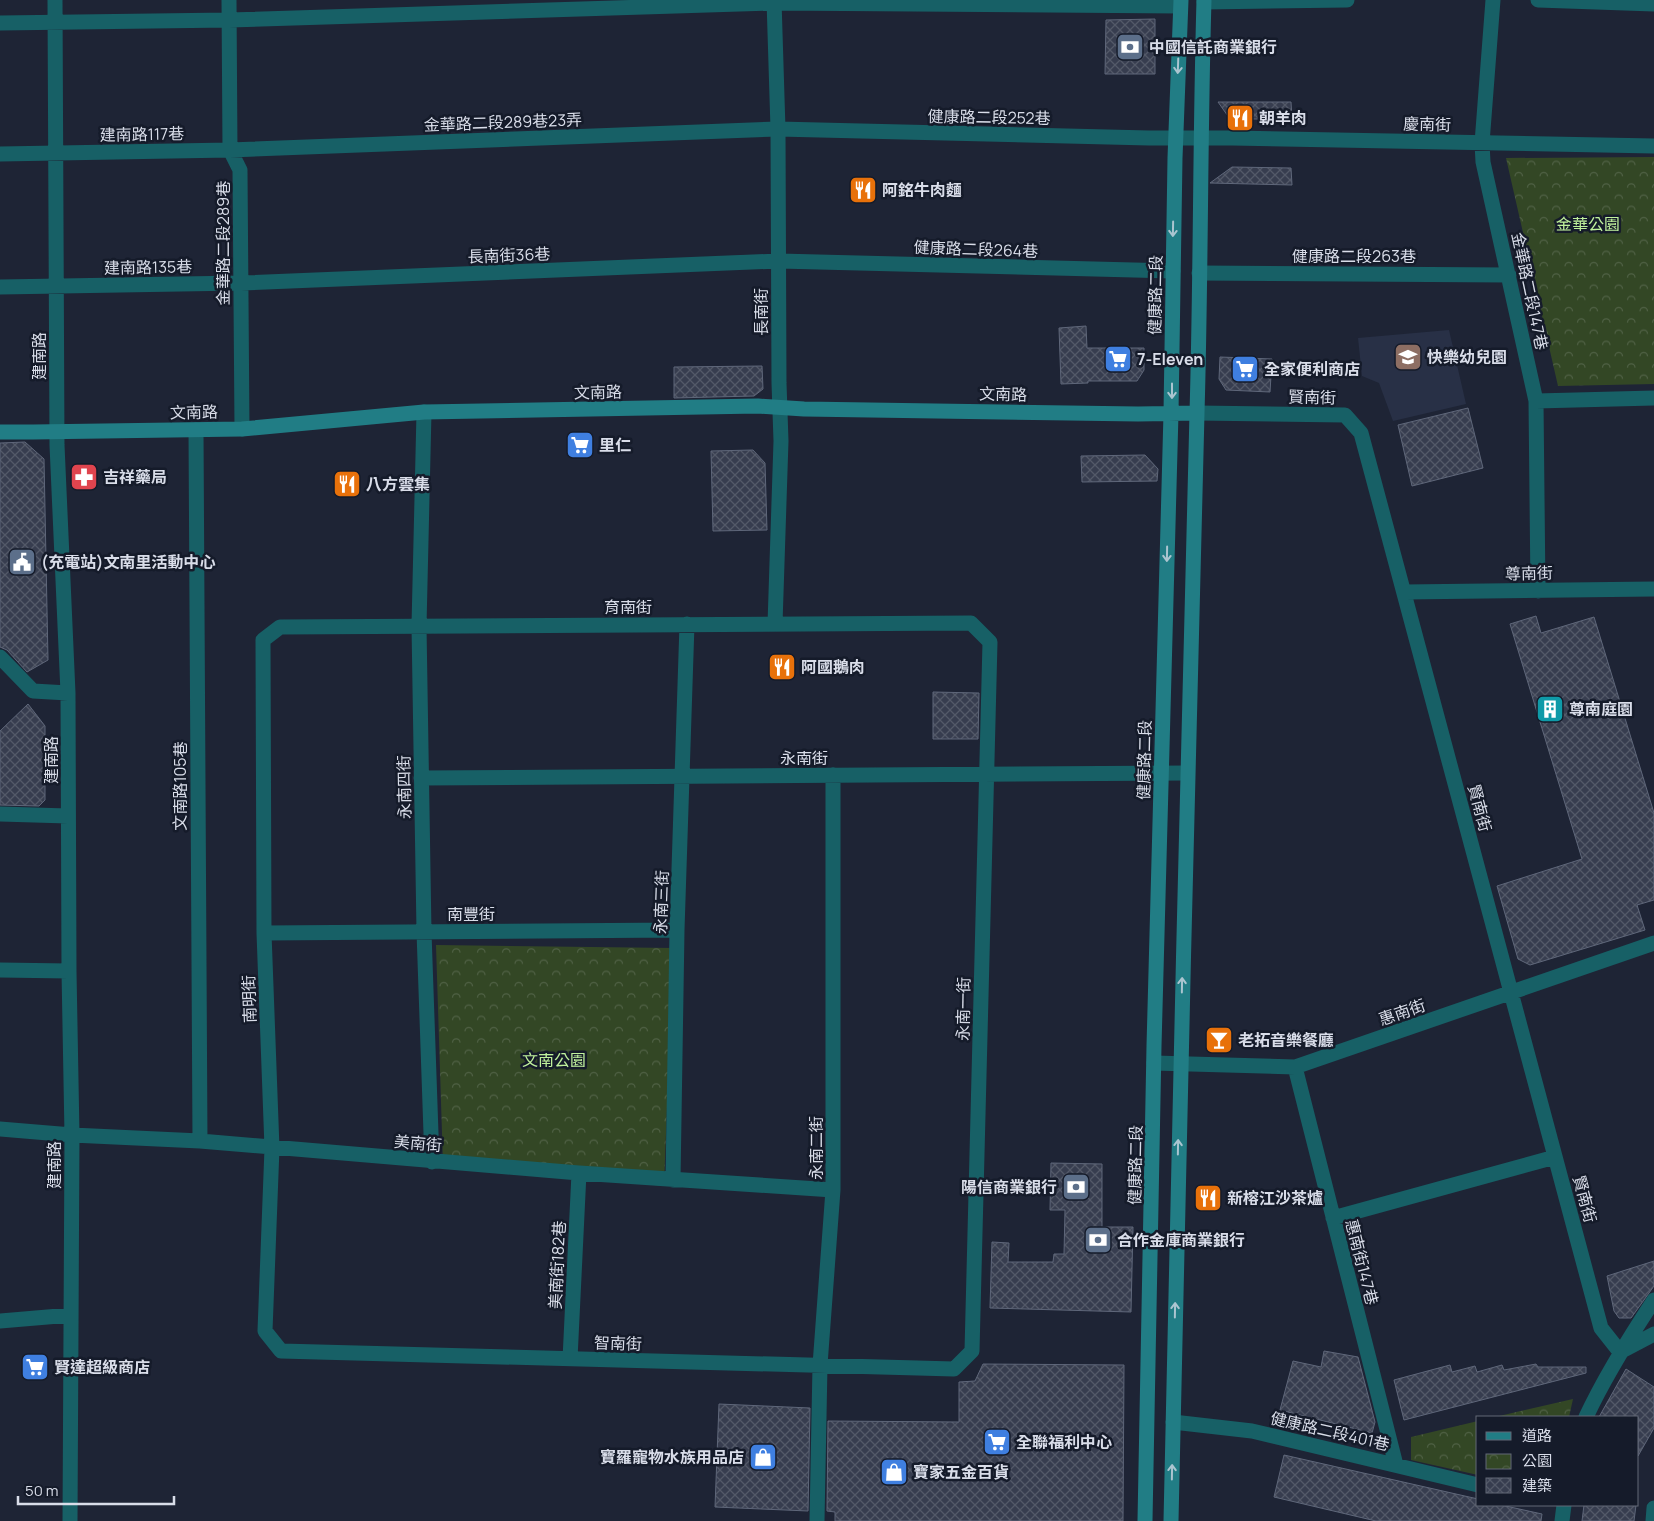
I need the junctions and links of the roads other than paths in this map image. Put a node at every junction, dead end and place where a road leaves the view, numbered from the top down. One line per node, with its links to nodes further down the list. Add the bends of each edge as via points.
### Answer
1 (55, 0): 11 (street, 建南路)
2 (229, 0): 10 (street, 金華路二段289巷)
3 (1347, 0): 7 (street)
4 (1493, 0): 16 (street, 金華路二段147巷)
5 (1538, 0): 9 (street)
6 (774, 1): 8 (street); 10 (street); 13 (street, 長南街)
7 (1204, 1): 15 (street)
8 (1180, 3): 14 (street, 健康路二段, one-way to 14)
9 (1654, 4)
10 (229, 20): 11 (street); 18 (street, 金華路二段289巷)
11 (54, 22): 12 (street); 19 (street, 建南路)
12 (0, 23)
13 (778, 129): 14 (street, 健康路二段252巷); 18 (street, 金華路二段289巷23弄); 21 (street, 長南街)
14 (1176, 138): 15 (street, 健康路二段252巷); 22 (street, 健康路二段, one-way to 22)
15 (1200, 138): 16 (street, 慶南街); 23 (street)
16 (1482, 143): 17 (street, 慶南街); 24 (street, 金華路二段147巷, via 1483,162)
17 (1654, 146)
18 (230, 150): 19 (street, 建南路117巷); 25 (street, 金華路二段289巷, via 240,170)
19 (55, 153): 20 (street, 建南路117巷); 27 (street, 建南路)
20 (0, 154)
21 (779, 261): 22 (street, 健康路二段264巷); 25 (street, 長南街36巷); 30 (street, 長南街)
22 (1172, 271): 32 (street, 健康路二段, one-way to 32)
23 (1199, 273): 24 (street, 健康路二段263巷); 33 (street)
24 (1509, 275): 29 (street, 金華路二段147巷)
25 (241, 284): 27 (street, 建南路135巷); 34 (street, 金華路二段289巷)
26 (0, 286): 27 (street, 建南路135巷)
27 (56, 286): 37 (street, 建南路)
28 (1654, 398): 29 (street)
29 (1536, 400): 39 (street, 金華路二段147巷)
30 (780, 408): 31 (street, 文南路); 32 (street, 文南路); 42 (street, 長南街)
31 (424, 412): 34 (street, 文南路); 43 (street, 永南四街)
32 (1171, 413): 33 (street, 文南路); 48 (street, 健康路二段, one-way to 48)
33 (1197, 413): 40 (street, 賢南街, via 1345,415 1361,433); 49 (street)
34 (242, 429): 35 (street, 文南路)
35 (196, 430): 37 (street, 文南路); 68 (street, 文南路105巷)
36 (0, 432): 37 (street, 文南路)
37 (56, 432): 47 (street, 建南路)
38 (1654, 589): 39 (street, 尊南街)
39 (1538, 591): 40 (street, 尊南街)
40 (1404, 592): 62 (street, 賢南街)
41 (687, 624): 42 (street, 育南街); 43 (street, 育南街); 52 (street, 永南三街)
42 (775, 624): 45 (street, 育南街, via 971,623)
43 (419, 626): 44 (street, 育南街, via 280,627); 53 (street, 永南四街)
44 (263, 640): 58 (street, 南明街)
45 (990, 642): 50 (street, 永南一街)
46 (0, 657): 47 (street, via 33,691)
47 (68, 693): 55 (street, 建南路)
48 (1161, 773): 49 (street, 永南街); 50 (street, 永南街); 63 (street, 健康路二段)
49 (1187, 773): 64 (street, one-way to 49)
50 (986, 774): 51 (street, 永南街); 84 (street, 永南一街, via 972,1351)
51 (833, 775): 52 (street, 永南街); 74 (street, 永南二街)
52 (682, 776): 53 (street, 永南街); 56 (street, 永南三街)
53 (421, 778): 57 (street, 永南四街)
54 (0, 814): 55 (street)
55 (68, 816): 61 (street, 建南路)
56 (677, 930): 57 (street, 南豐街); 73 (street, 永南三街)
57 (424, 932): 58 (street, 南豐街); 71 (street, 永南四街)
58 (264, 933): 69 (street, 南明街)
59 (1654, 943): 62 (street, 惠南街)
60 (0, 970): 61 (street)
61 (69, 971): 67 (street, 建南路)
62 (1512, 992): 65 (street, 惠南街); 70 (street, 賢南街)
63 (1154, 1063): 64 (street, 惠南街); 93 (street, 健康路二段)
64 (1180, 1063): 65 (street, 惠南街); 86 (street, one-way to 64)
65 (1295, 1067): 75 (street, 惠南街147巷)
66 (0, 1129): 67 (street, 美南街)
67 (72, 1135): 68 (street, 美南街); 77 (street, 建南路)
68 (200, 1141): 69 (street, 美南街)
69 (272, 1148): 71 (street, 美南街); 80 (street, 南明街, via 265,1331)
70 (1555, 1157): 75 (street); 81 (street, 賢南街, via 1601,1328)
71 (432, 1162): 72 (street, 美南街)
72 (579, 1174): 73 (street, 美南街); 82 (street, 美南街182巷)
73 (673, 1180): 74 (street, 美南街)
74 (833, 1190): 83 (street, 永南二街)
75 (1333, 1218): 87 (street, 惠南街147巷)
76 (1654, 1300): 81 (street)
77 (71, 1315): 78 (street); 91 (street, 建南路)
78 (0, 1321)
79 (1654, 1334): 81 (street)
80 (281, 1351): 82 (street, 智南街)
81 (1620, 1352): 85 (street)
82 (570, 1359): 83 (street, 智南街)
83 (820, 1365): 84 (street, 智南街); 92 (street, 永南二街)
84 (954, 1369)
85 (1586, 1416)
86 (1173, 1422): 87 (street, 健康路二段401巷, via 1252,1431); 94 (street, one-way to 86)
87 (1396, 1465): 88 (street, 健康路二段401巷)
88 (1476, 1485)
89 (1563, 1506): 95 (street)
90 (1654, 1508): 96 (street)
91 (70, 1521)
92 (817, 1521)
93 (1145, 1521)
94 (1171, 1521)
95 (1562, 1521)
96 (1653, 1521)

